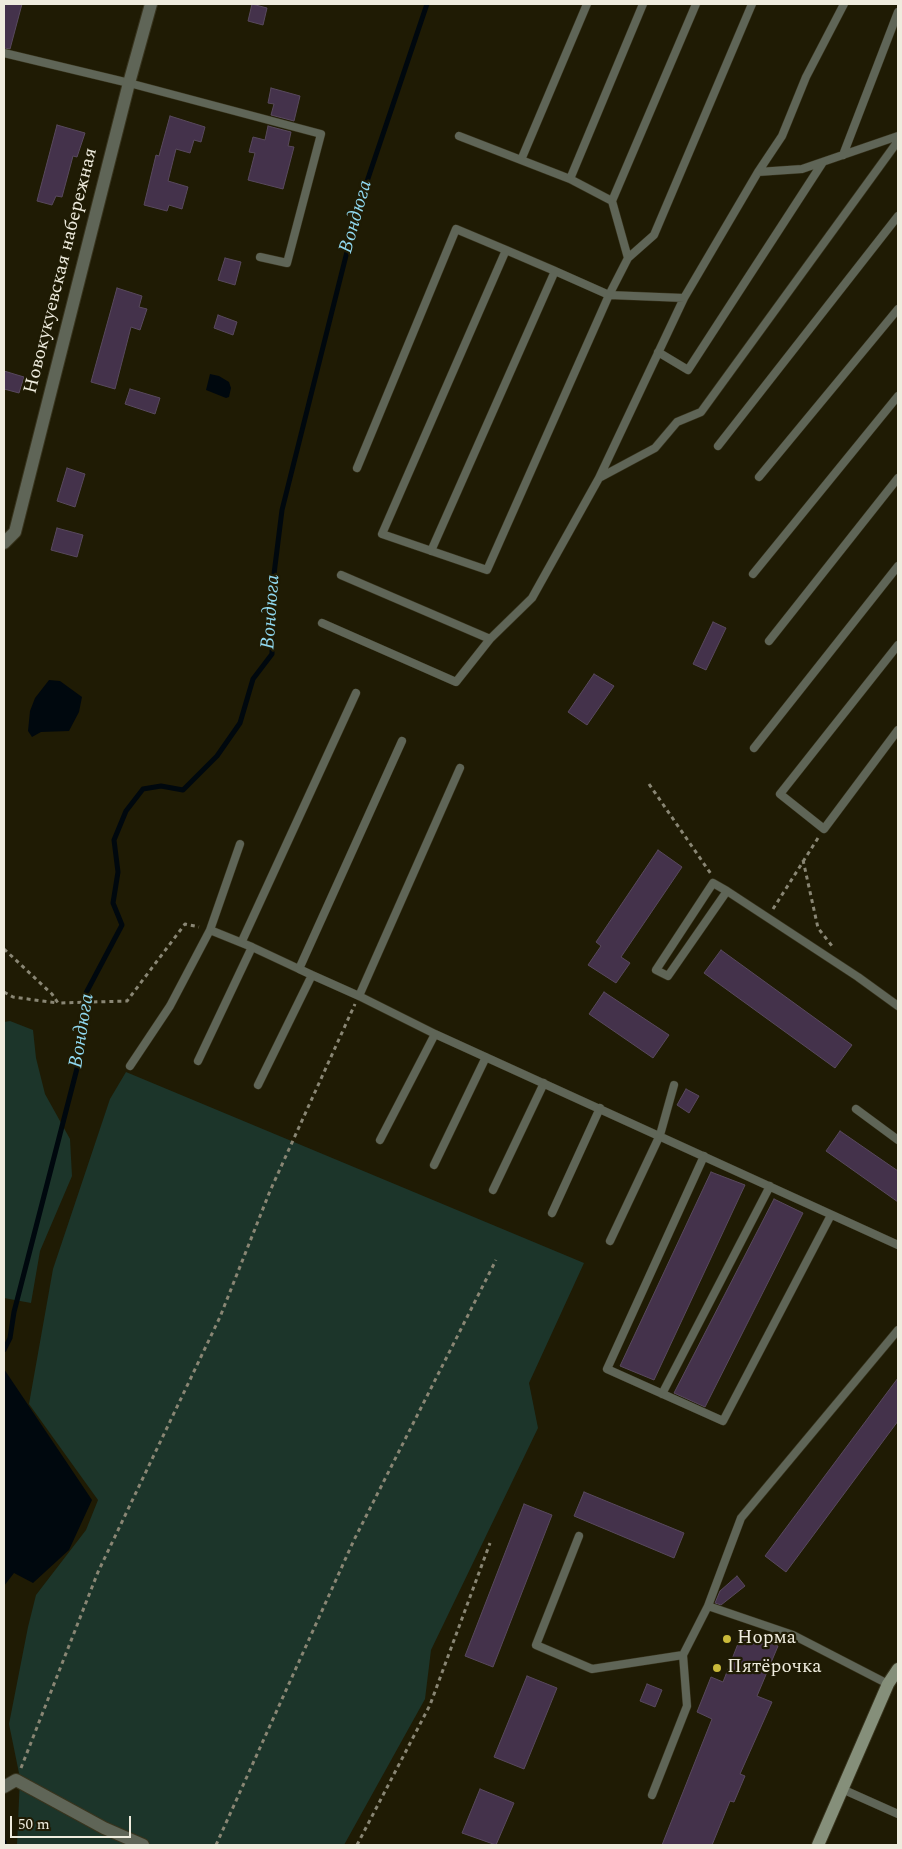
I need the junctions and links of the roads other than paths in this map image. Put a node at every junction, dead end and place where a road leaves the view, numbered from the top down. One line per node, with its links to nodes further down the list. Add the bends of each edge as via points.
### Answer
1 (152, 4): 9 (street, Новокукуевская набережная)
2 (587, 4): 14 (lane)
3 (643, 4): 17 (lane)
4 (696, 4): 18 (lane)
5 (752, 4): 22 (lane, via 654,235)
6 (844, 4): 16 (lane, via 806,77 782,136)
7 (898, 12): 13 (lane)
8 (4, 53): 9 (lane)
9 (129, 83): 21 (lane, via 321,134 287,263); 34 (street, Новокукуевская набережная, via 15,532)
10 (459, 136): 14 (lane)
11 (898, 136): 13 (lane)
12 (898, 142): 32 (lane, via 702,412 677,422 655,448)
13 (843, 155): 15 (lane)
14 (521, 160): 17 (lane)
15 (823, 162): 16 (lane, via 802,169); 27 (lane, via 688,370)
16 (758, 172): 25 (lane)
17 (570, 179): 18 (lane)
18 (612, 201): 22 (lane)
19 (898, 216): 29 (lane)
20 (506, 250): 23 (lane); 30 (lane, via 456,229); 35 (lane, via 382,534)
21 (260, 257)
22 (628, 258): 24 (lane)
23 (555, 271): 24 (lane); 35 (lane)
24 (609, 295): 25 (lane); 35 (lane, via 487,570)
25 (684, 298): 27 (lane)
26 (898, 309): 31 (lane)
27 (658, 352): 32 (lane)
28 (898, 396): 37 (lane)
29 (718, 446)
30 (357, 468)
31 (759, 477)
32 (599, 478): 40 (lane, via 532,598)
33 (898, 478): 41 (lane)
34 (4, 543)
35 (431, 551)
36 (898, 566): 46 (lane)
37 (753, 574)
38 (341, 575): 40 (lane)
39 (322, 623): 40 (lane, via 456,682)
40 (490, 639)
41 (769, 641)
42 (898, 645): 44 (lane, via 780,794 824,829)
43 (356, 693): 51 (lane)
44 (898, 730)
45 (402, 741): 53 (lane)
46 (754, 748)
47 (460, 768): 55 (lane)
48 (240, 844): 50 (lane)
49 (727, 891): 49 (lane, via 713,883 656,970 668,976); 56 (lane)
50 (210, 930): 51 (lane); 60 (lane, via 170,1006)
51 (242, 941): 52 (lane)
52 (252, 947): 53 (lane); 59 (lane)
53 (300, 969): 54 (lane)
54 (312, 975): 55 (lane); 62 (lane)
55 (359, 996): 57 (lane)
56 (898, 1006)
57 (435, 1034): 58 (lane); 67 (lane)
58 (486, 1057): 61 (lane); 70 (lane)
59 (198, 1061)
60 (130, 1066)
61 (544, 1083): 64 (lane); 72 (lane)
62 (258, 1085)
63 (674, 1085): 66 (lane)
64 (600, 1108): 66 (lane); 73 (lane)
65 (856, 1109): 68 (lane)
66 (660, 1135): 69 (lane); 75 (lane)
67 (380, 1140)
68 (898, 1140)
69 (704, 1156): 71 (lane); 78 (lane, via 608,1369)
70 (434, 1165)
71 (770, 1186): 74 (lane); 78 (lane)
72 (493, 1190)
73 (552, 1213)
74 (831, 1215): 76 (lane); 78 (lane, via 723,1422)
75 (610, 1242)
76 (898, 1246)
77 (898, 1330): 80 (lane, via 741,1518)
78 (662, 1394)
79 (579, 1536): 81 (lane, via 536,1645 592,1669)
80 (708, 1606): 81 (lane); 83 (lane, via 793,1635)
81 (683, 1655): 86 (lane, via 687,1706)
82 (898, 1669): 83 (main road)
83 (888, 1684): 85 (main road)
84 (4, 1787): 89 (street, via 16,1780 104,1828)
85 (842, 1789): 87 (lane); 88 (main road)
86 (652, 1795)
87 (898, 1814)
88 (821, 1844)
89 (143, 1845)

